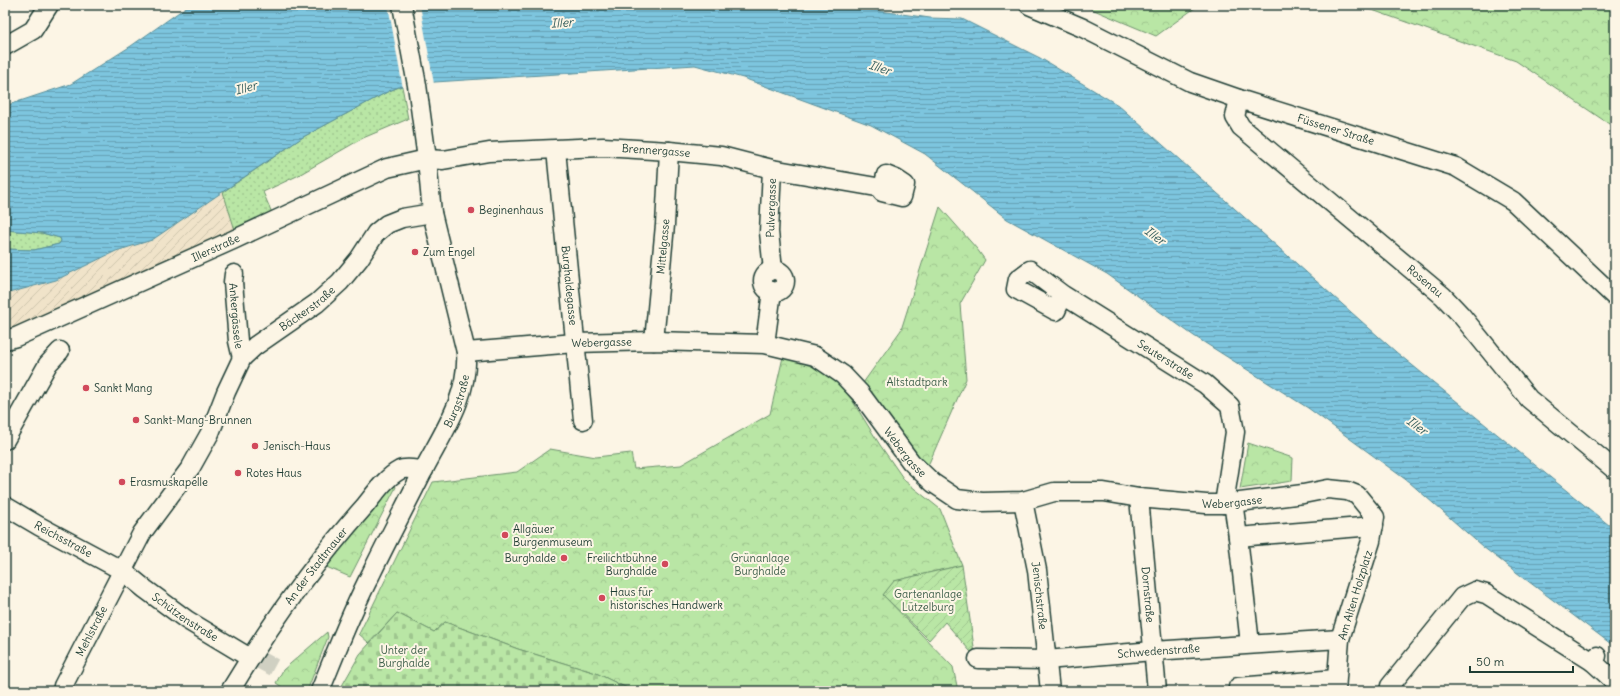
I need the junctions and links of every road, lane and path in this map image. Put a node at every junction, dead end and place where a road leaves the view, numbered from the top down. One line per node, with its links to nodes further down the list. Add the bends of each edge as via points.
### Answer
1 (49, 5): 4 (street, via 33,30)
2 (402, 5): 8 (street, Burgstraße)
3 (1029, 5): 5 (street, Füssener Straße, via 1083,28 1190,82)
4 (5, 46)
5 (1239, 99): 14 (street, Füssener Straße, via 1456,167 1513,201); 26 (street, Rosenau, via 1235,117 1241,127 1443,296 1529,399)
6 (556, 150): 7 (street, Brennergasse, via 603,148); 8 (street, Brennergasse, via 489,152 443,160); 17 (street, Burghaldegasse)
7 (669, 151): 9 (street, Brennergasse, via 721,156); 16 (street, Mittelgasse)
8 (427, 159): 11 (street, Burgstraße); 15 (street, Illerstraße, via 387,168)
9 (772, 169): 10 (street, Brennergasse); 18 (street, Pulvergasse, via 769,232 773,270 780,272 784,282 782,288 772,291)
10 (882, 188)
11 (432, 213): 20 (street, Burgstraße); 21 (street, Bäckerstraße, via 387,224 376,233 340,282 317,303)
12 (234, 274): 21 (street, Ankergässele, via 238,341)
13 (1018, 279): 29 (street, Seuterstraße, via 1030,270 1063,295 1205,384 1230,406 1235,432)
14 (1615, 297)
15 (5, 340)
16 (654, 341): 17 (street, Webergasse); 18 (street, Webergasse)
17 (575, 343): 20 (street, Webergasse); 22 (street, Burghaldegasse)
18 (765, 344): 28 (street, Webergasse, via 816,356 844,375 911,462 933,483 957,499 982,502)
19 (60, 351): 24 (street, via 48,364)
20 (466, 352): 25 (street, Burgstraße, via 460,400)
21 (242, 358): 23 (street, Bäckerstraße)
22 (583, 420)
23 (210, 433): 33 (street, Mehlstraße, via 190,467 142,533)
24 (5, 440)
25 (424, 470): 37 (street, An der Stadtmauer, via 401,470 387,480 333,543 284,609); 44 (street, Burgstraße, via 355,605)
26 (1615, 470)
27 (1139, 498): 28 (street, Webergasse, via 1104,492 1054,492); 29 (street, Webergasse, via 1206,504); 36 (street, Dornstraße)
28 (1023, 500): 39 (street, Jenischstraße, via 1037,570)
29 (1229, 503): 31 (street, Webergasse, via 1328,489 1347,491 1357,495 1375,517); 32 (street, Seuterstraße)
30 (5, 506): 33 (street, Reichsstraße)
31 (1374, 526): 32 (street); 34 (street, Am Alten Holzplatz)
32 (1238, 537): 35 (street, Seuterstraße)
33 (123, 571): 37 (street, Schützenstraße, via 187,620); 42 (street, Mehlstraße)
34 (1340, 638): 35 (street, Schwedenstraße); 41 (street, Am Alten Holzplatz)
35 (1250, 644): 36 (street, Schwedenstraße)
36 (1154, 651): 39 (street, Schwedenstraße); 46 (street, Dornstraße)
37 (253, 657): 43 (street, An der Stadtmauer)
38 (978, 659): 39 (street, Schwedenstraße)
39 (1046, 660): 45 (street, Jenischstraße)
40 (1615, 682): 48 (street, via 1595,659 1486,594 1475,591 1462,597 1390,686)
41 (1336, 685): 47 (street, via 1238,687)
42 (62, 691)
43 (230, 691)
44 (320, 691)
45 (1050, 691)
46 (1158, 691)
47 (1238, 691)
48 (1389, 691)

